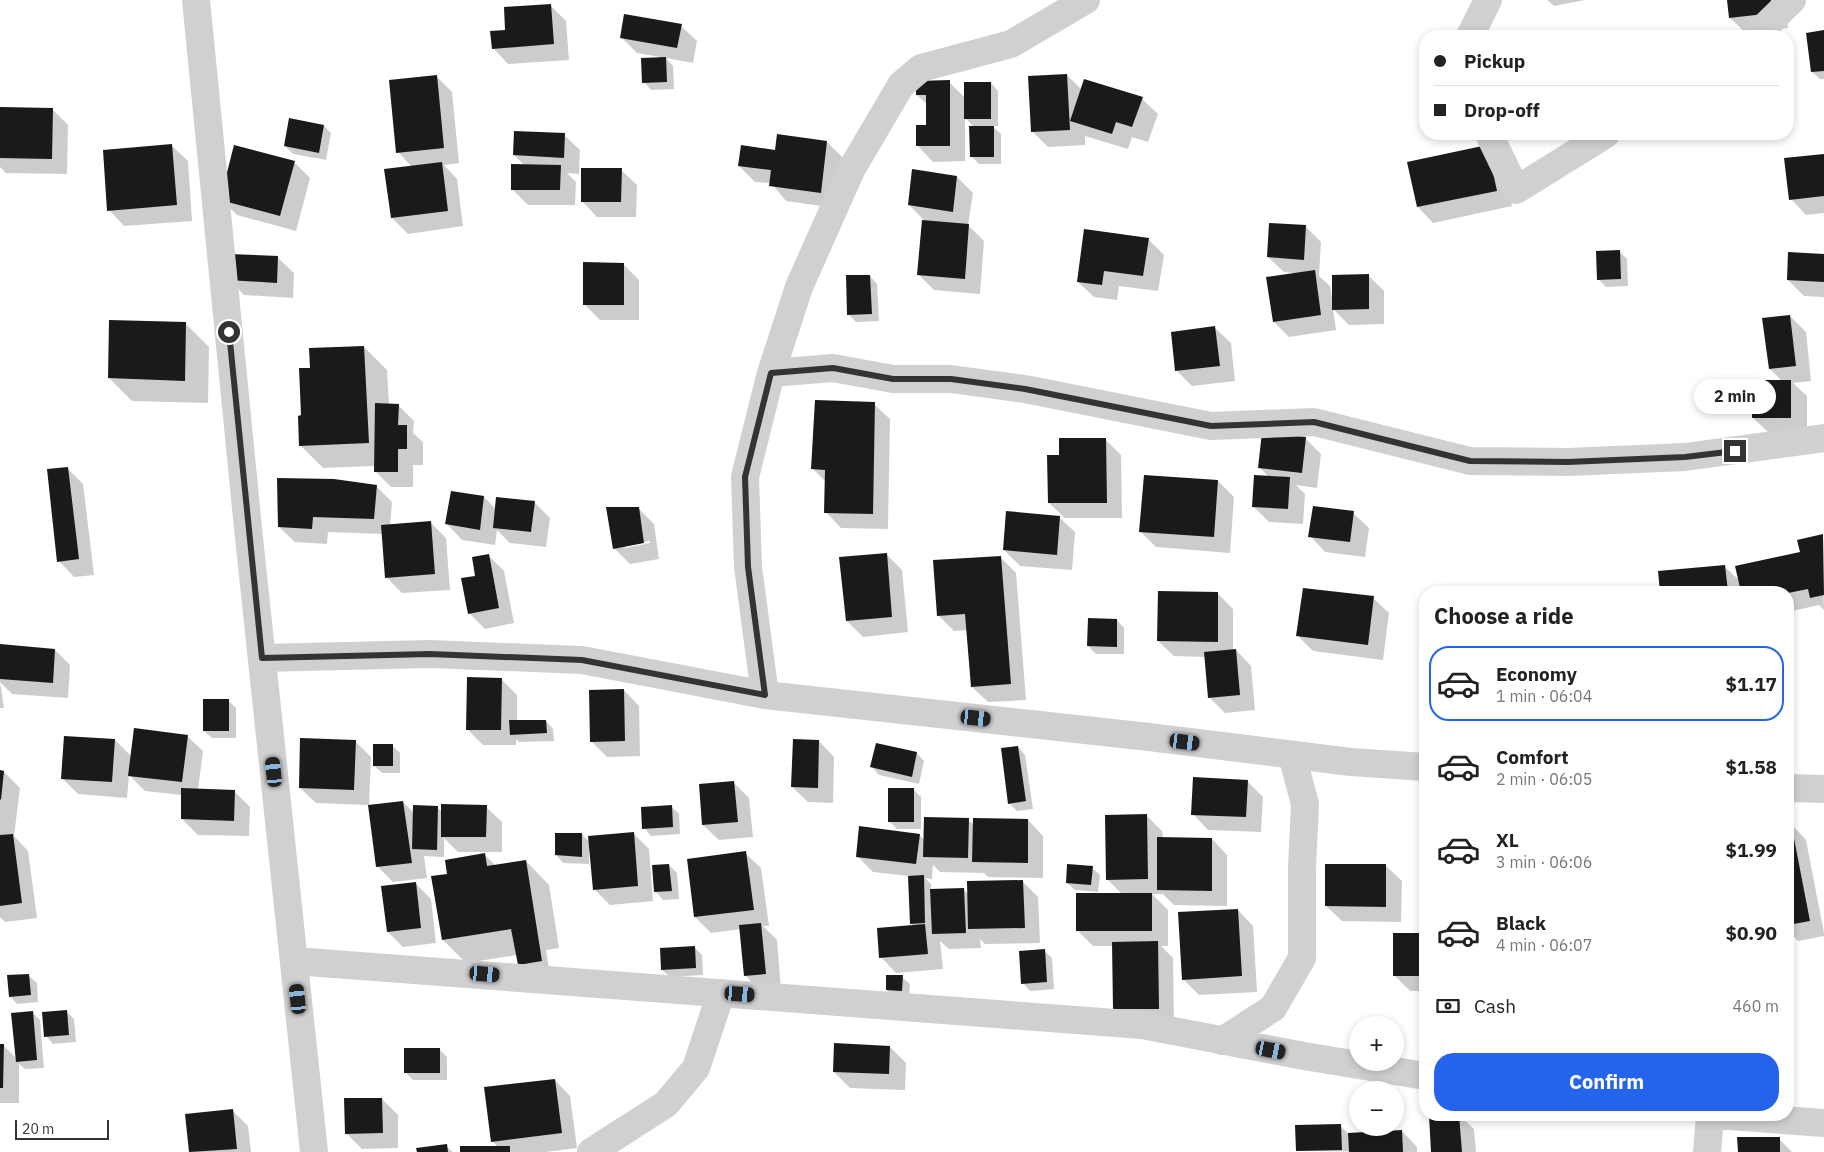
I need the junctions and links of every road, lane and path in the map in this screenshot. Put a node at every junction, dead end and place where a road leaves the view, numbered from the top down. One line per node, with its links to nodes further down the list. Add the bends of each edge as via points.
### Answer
1 (196, 0): 11 (street)
2 (1086, 0): 9 (street, via 1011,44 921,68 901,85 847,179 799,287)
3 (1488, 0): 5 (street)
4 (1792, 0): 6 (street)
5 (1473, 30)
6 (1760, 30)
7 (1492, 140): 8 (street, via 1516,190)
8 (1596, 140)
9 (771, 373): 10 (street, via 833,368 893,379 951,379 1025,389 1211,426 1314,422 1470,461 1568,462 1685,457); 12 (street, via 745,477 748,567)
10 (1824, 438)
11 (262, 658): 12 (street, via 430,654 582,660); 17 (street)
12 (765, 695): 13 (street)
13 (1292, 755): 14 (street); 19 (street, via 1305,804 1302,958 1273,1008)
14 (1419, 767)
15 (1794, 788): 16 (street)
16 (1824, 789)
17 (294, 961): 18 (street); 24 (street)
18 (721, 993): 19 (street, via 1142,1025); 25 (street, via 696,1068 666,1104)
19 (1222, 1040): 20 (street)
20 (1419, 1075)
21 (1710, 1121): 26 (street)
22 (1794, 1121): 23 (street)
23 (1824, 1123)
24 (314, 1152)
25 (591, 1152)
26 (1707, 1152)

